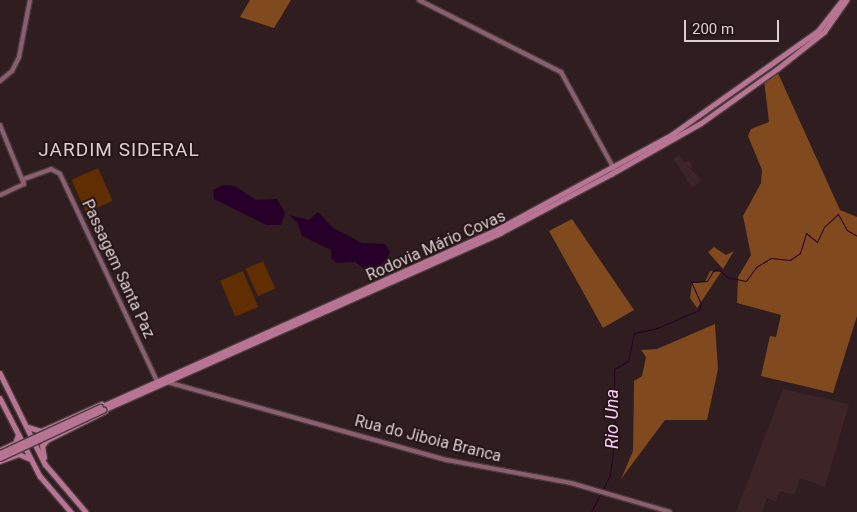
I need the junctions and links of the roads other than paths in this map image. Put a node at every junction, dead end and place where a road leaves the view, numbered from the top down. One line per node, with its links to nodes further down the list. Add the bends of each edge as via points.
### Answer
1 (30, 0): 6 (main road, via 19,57 12,71)
2 (419, 0): 8 (main road, via 561,72)
3 (842, 0): 5 (main road, Rodovia Mário Covas, via 818,31)
4 (846, 0): 5 (main road, Rodovia Mário Covas, via 824,32)
5 (762, 76): 8 (main road, Rodovia Mário Covas, via 701,123)
6 (0, 81)
7 (0, 125): 9 (main road)
8 (614, 169): 12 (main road, Rodovia Mário Covas, via 465,246)
9 (24, 179): 10 (main road, via 24,186); 14 (main road, Passagem Santa Paz, via 52,169 58,172)
10 (0, 195)
11 (0, 372): 13 (main road)
12 (173, 373): 14 (main road, Rodovia Mário Covas); 16 (main road)
13 (4, 380): 15 (main road); 17 (main road)
14 (160, 380): 16 (main road, Rua do Jiboia Branca); 19 (main road, Rodovia Mário Covas)
15 (0, 386)
16 (180, 386): 33 (main road, Rua do Jiboia Branca, via 448,460 595,490)
17 (11, 395): 18 (main road); 21 (main road)
18 (0, 398): 22 (main road)
19 (124, 398): 20 (main road, Rodovia Mário Covas); 21 (main road, via 42,431); 25 (main road, via 47,440 42,446)
20 (101, 408): 23 (main road, Rodovia Mário Covas, bridge); 24 (main road, Rodovia Mário Covas, bridge)
21 (26, 427): 25 (main road)
22 (18, 434): 23 (main road, via 18,441); 26 (main road)
23 (0, 451)
24 (0, 460): 26 (main road, via 24,454)
25 (46, 464): 27 (main road)
26 (36, 468): 28 (main road)
27 (50, 470): 28 (main road, via 47,476); 29 (main road)
28 (40, 476): 30 (main road)
29 (60, 481): 30 (main road); 32 (main road)
30 (50, 488): 31 (main road)
31 (71, 512)
32 (86, 512)
33 (670, 512)

